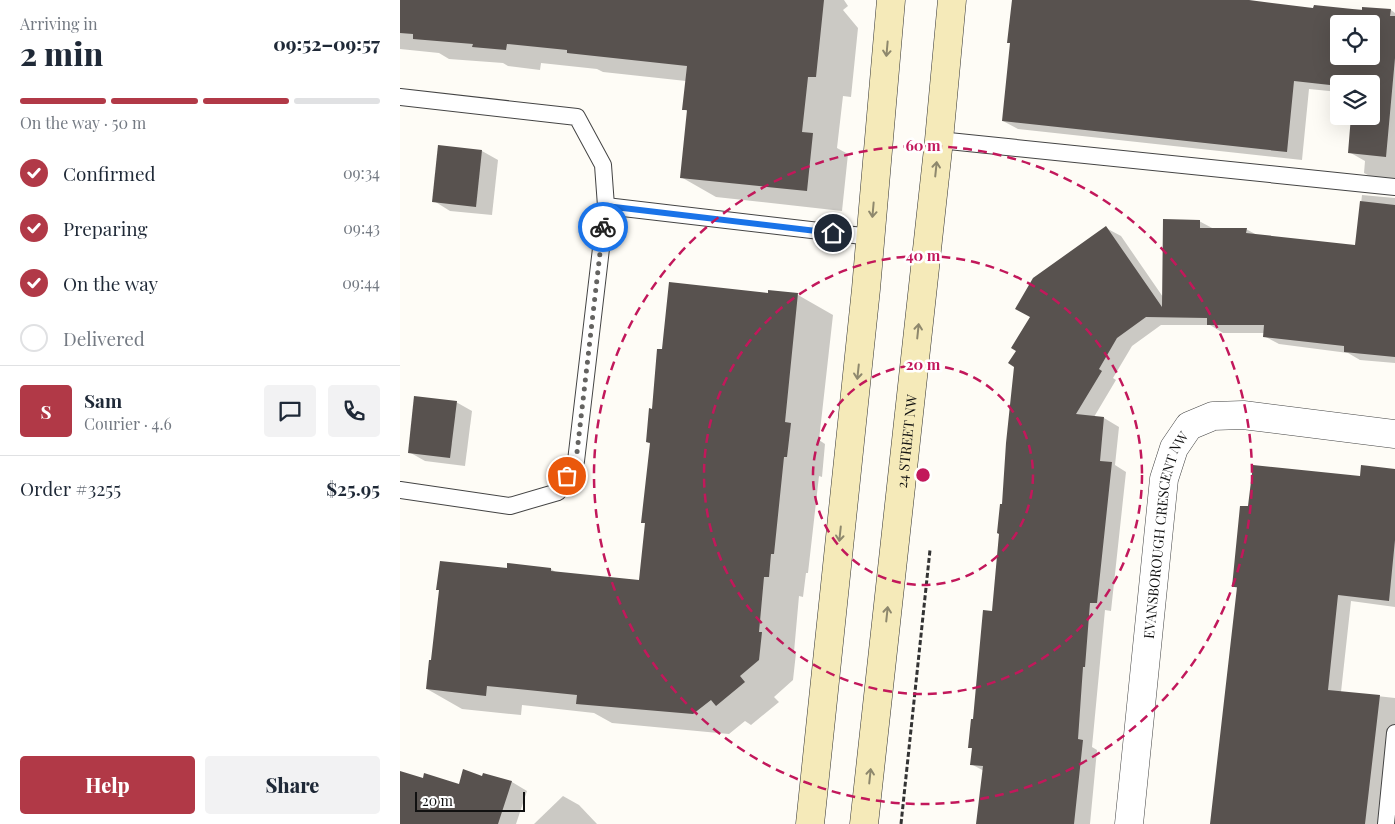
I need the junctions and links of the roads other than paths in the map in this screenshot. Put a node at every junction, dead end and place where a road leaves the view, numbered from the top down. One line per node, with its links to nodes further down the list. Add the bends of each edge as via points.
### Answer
1 (891, 0): 7 (street, one-way to 7)
2 (952, 0): 4 (street, 24 STREET NW)
3 (400, 97): 6 (lane, via 577,117 603,166)
4 (939, 140): 5 (lane); 12 (street, 24 STREET NW, one-way to 4)
5 (1395, 187)
6 (606, 206): 7 (lane); 9 (lane, via 576,461 558,492 510,506)
7 (871, 237): 11 (street, one-way to 11)
8 (1395, 434): 13 (street, EVANSBOROUGH CRESCENT NW, via 1243,415 1213,416 1189,426 1174,448 1164,478)
9 (400, 490)
10 (1395, 733): 14 (lane)
11 (810, 824)
12 (864, 824)
13 (1129, 824)
14 (1386, 824)

